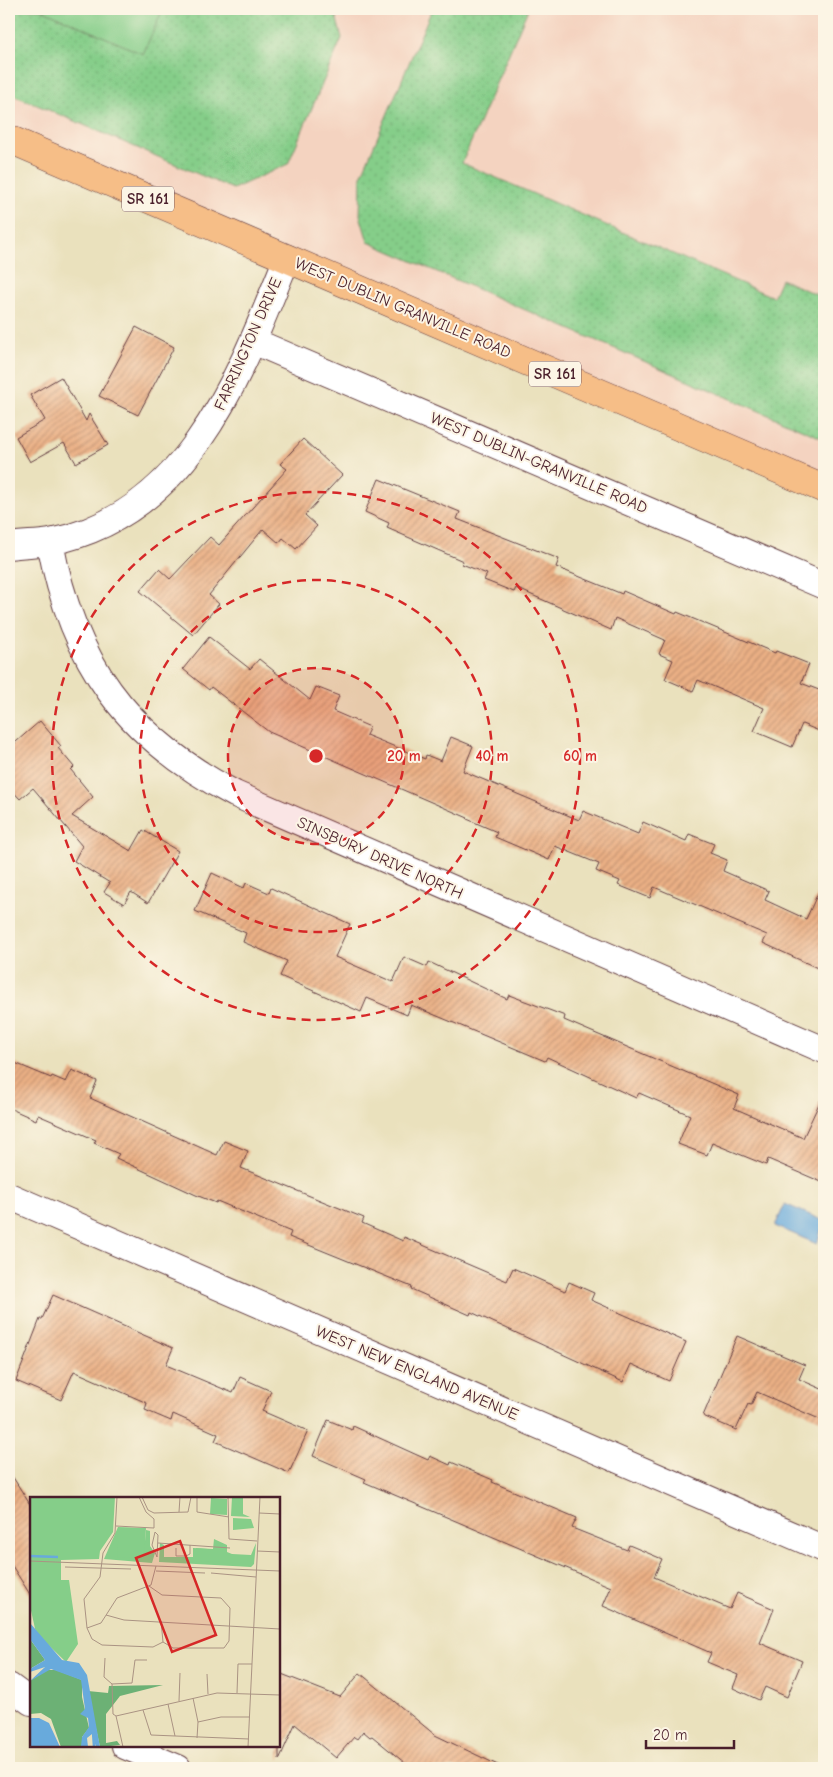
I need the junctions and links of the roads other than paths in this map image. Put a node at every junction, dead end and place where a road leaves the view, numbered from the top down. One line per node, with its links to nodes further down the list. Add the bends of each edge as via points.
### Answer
1 (9, 140): 2 (main road, WEST DUBLIN GRANVILLE ROAD / SR 161)
2 (287, 258): 3 (street, FARRINGTON DRIVE); 4 (main road, WEST DUBLIN GRANVILLE ROAD / SR 161)
3 (253, 341): 5 (street, FARRINGTON DRIVE, via 219,411 177,471 119,515 78,534); 7 (street, WEST DUBLIN-GRANVILLE ROAD)
4 (824, 489)
5 (50, 542): 6 (street, FARRINGTON DRIVE); 8 (street, SINSBURY DRIVE NORTH, via 56,579 74,630 97,675 143,731 202,777 517,918)
6 (9, 546)
7 (824, 586)
8 (824, 1050)
9 (10, 1201): 10 (street, WEST NEW ENGLAND AVENUE)
10 (824, 1549)
11 (9, 1686): 12 (street)
12 (30, 1701)
13 (126, 1747): 14 (street)
14 (178, 1768)

